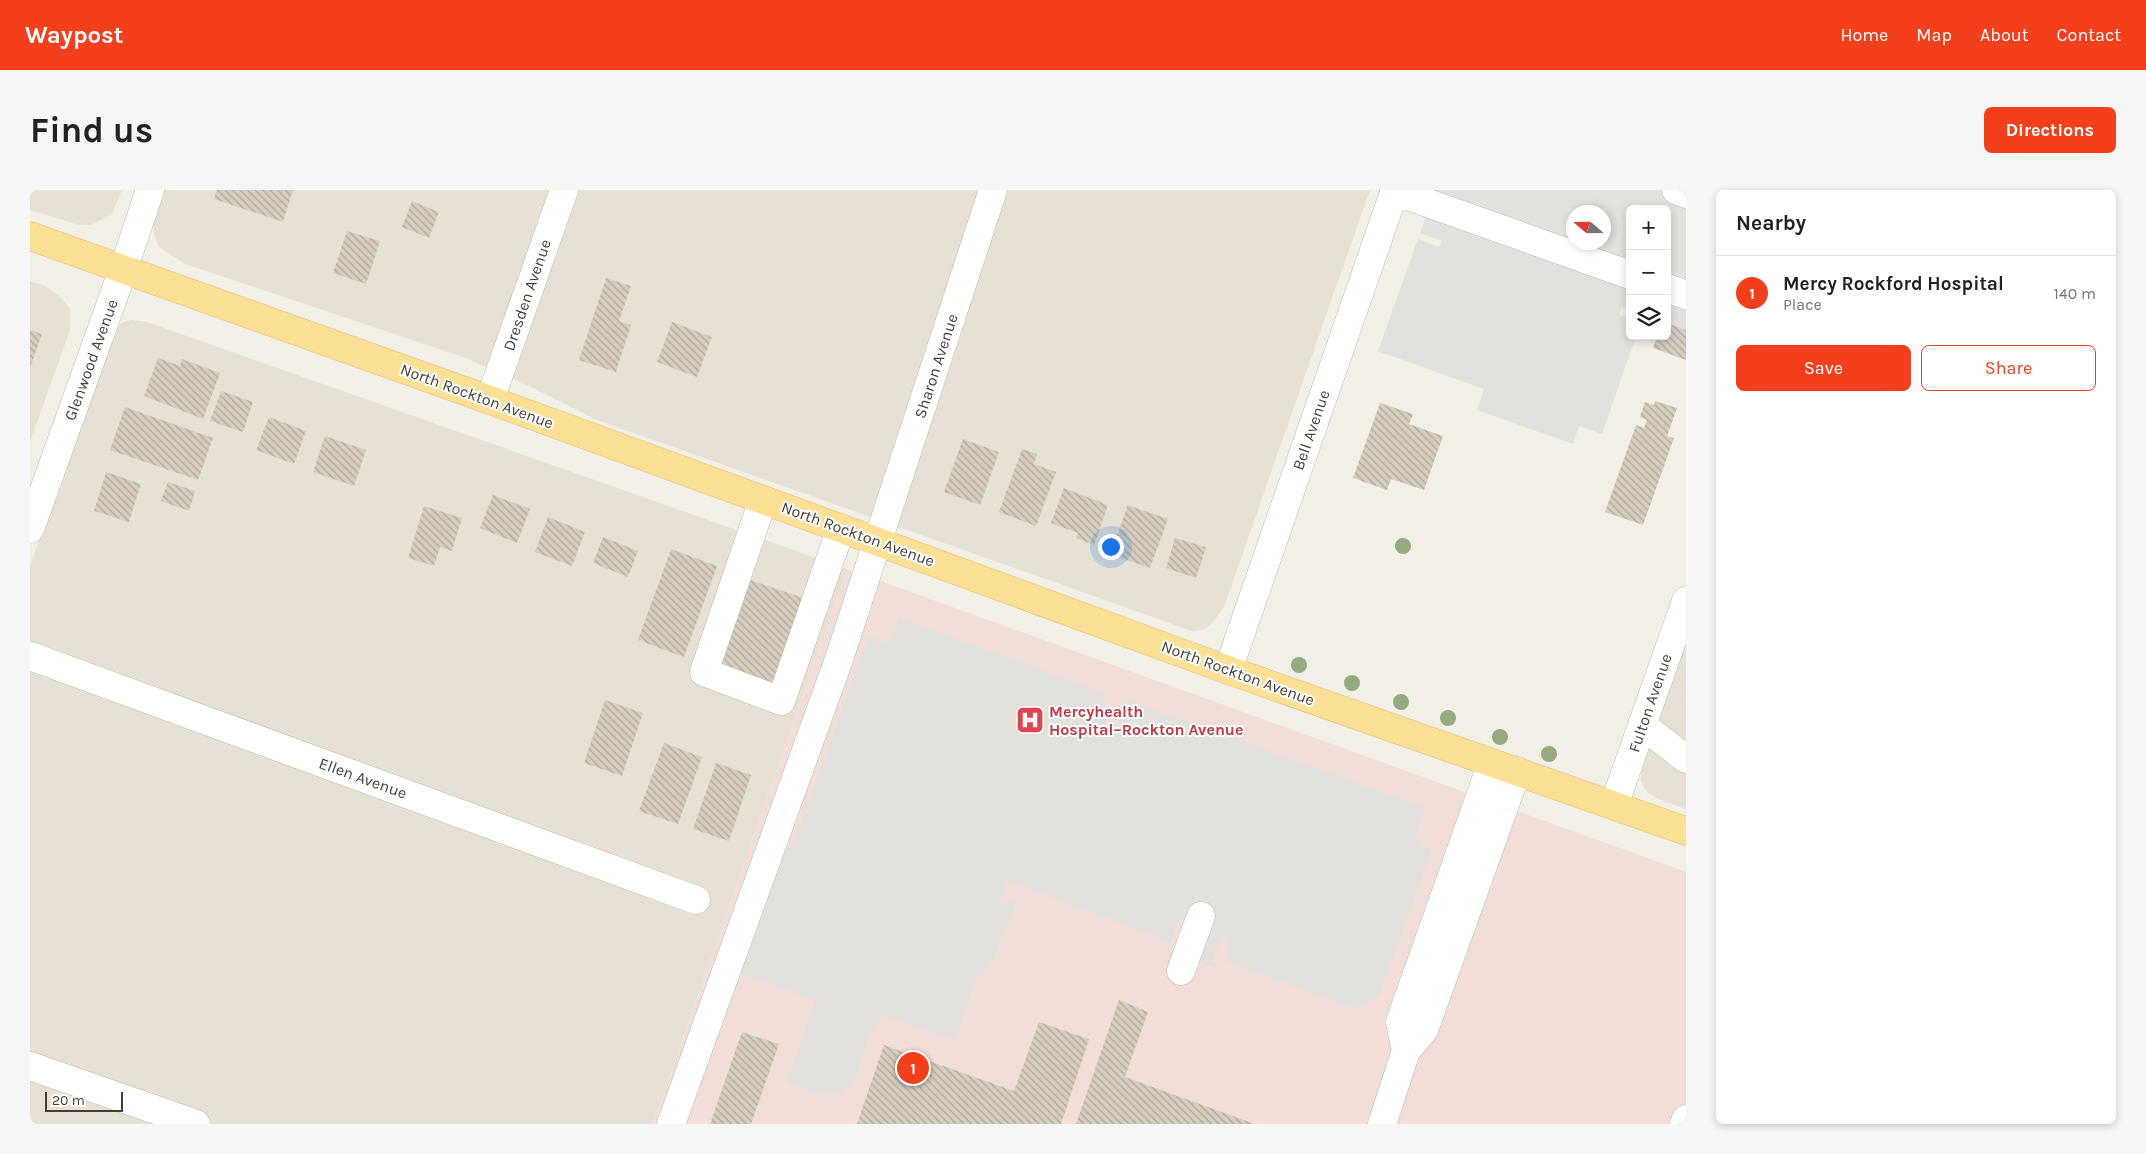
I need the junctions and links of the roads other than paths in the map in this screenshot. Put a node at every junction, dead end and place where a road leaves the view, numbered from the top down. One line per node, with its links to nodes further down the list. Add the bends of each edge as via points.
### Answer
1 (150, 190): 8 (street, Glenwood Avenue)
2 (564, 190): 12 (street, Dresden Avenue)
3 (993, 190): 16 (street, Sharon Avenue)
4 (1394, 190): 9 (street); 19 (street, Bell Avenue)
5 (1676, 190): 6 (street)
6 (1686, 194)
7 (30, 236): 8 (main road, North Rockton Avenue)
8 (123, 270): 12 (main road, North Rockton Avenue); 15 (street, Glenwood Avenue)
9 (1626, 274)
10 (1671, 289): 11 (street)
11 (1686, 295)
12 (490, 400): 13 (main road, North Rockton Avenue)
13 (763, 500): 14 (main road, North Rockton Avenue); 14 (street, via 704,672 781,701)
14 (840, 528): 16 (main road, North Rockton Avenue)
15 (30, 529)
16 (879, 542): 19 (main road, North Rockton Avenue); 31 (street, Sharon Avenue)
17 (1686, 601): 20 (street, Fulton Avenue)
18 (30, 656): 25 (street, Ellen Avenue)
19 (1228, 670): 22 (main road, North Rockton Avenue)
20 (1642, 725): 21 (street); 23 (street, Fulton Avenue)
21 (1686, 759)
22 (1504, 767): 23 (main road, North Rockton Avenue); 32 (street, via 1400,1022 1406,1051)
23 (1614, 805): 24 (main road, North Rockton Avenue)
24 (1686, 831)
25 (696, 900)
26 (1201, 916): 27 (street)
27 (1181, 971)
28 (30, 1066): 30 (street)
29 (1686, 1119): 33 (street)
30 (196, 1124)
31 (671, 1124)
32 (1382, 1124)
33 (1684, 1124)

